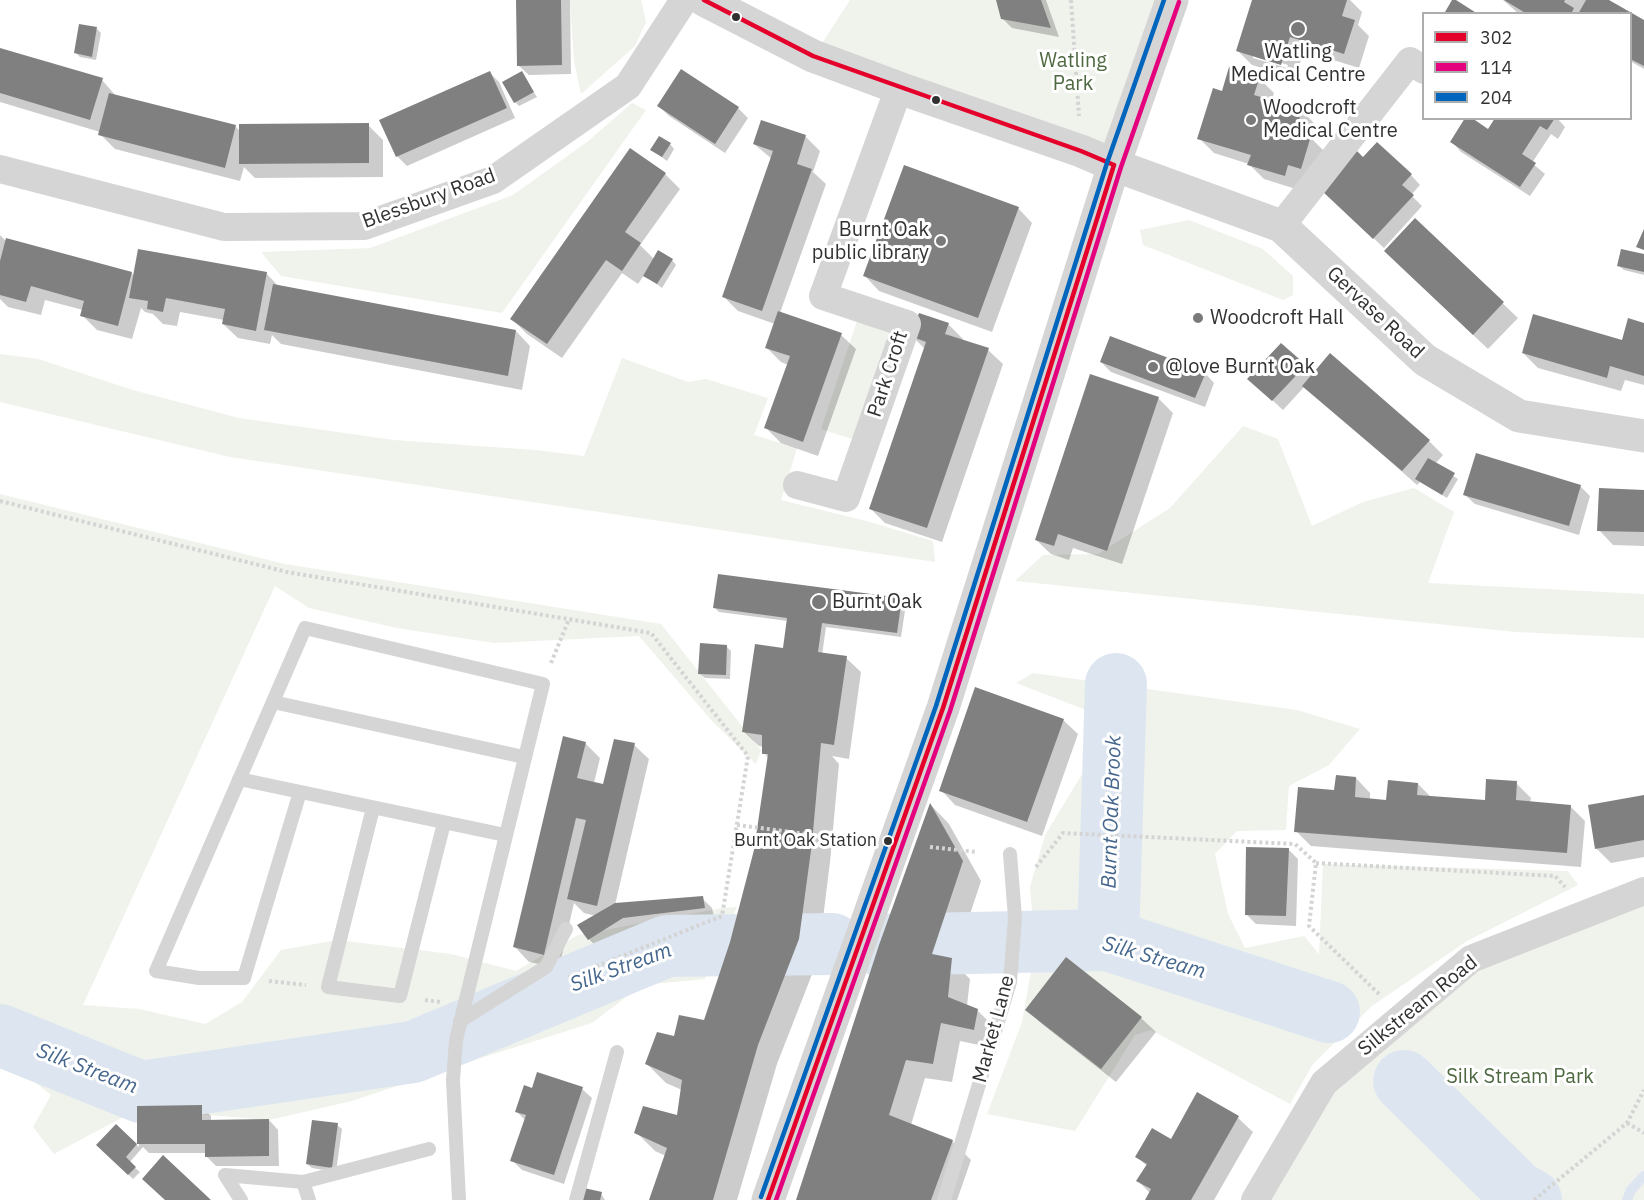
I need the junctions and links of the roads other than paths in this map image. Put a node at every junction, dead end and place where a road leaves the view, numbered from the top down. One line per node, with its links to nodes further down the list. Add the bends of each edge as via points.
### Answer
1 (684, 0): 7 (street, Blessbury Road, via 628,86 493,180 364,226 224,227)
2 (704, 0): 5 (street, Gervase Road, via 813,56)
3 (1172, 0): 6 (street)
4 (1422, 69): 8 (street, via 1410,61)
5 (899, 88): 6 (street, Gervase Road); 10 (street, Park Croft, via 823,296 907,324 846,498)
6 (1114, 165): 8 (street, Gervase Road); 29 (street, via 943,708)
7 (0, 169)
8 (1281, 226): 9 (street, Gervase Road, via 1425,360 1519,416)
9 (1644, 436)
10 (797, 485)
11 (273, 702): 12 (lane); 12 (lane, via 305,628 543,684); 13 (lane)
12 (524, 757): 17 (lane)
13 (239, 779): 14 (lane); 14 (lane, via 156,971 199,978 244,978)
14 (300, 792): 15 (lane)
15 (373, 808): 16 (lane); 16 (lane, via 328,987 400,996)
16 (444, 823): 17 (lane)
17 (505, 835): 21 (lane)
18 (1010, 854): 30 (lane, Market Lane, via 1015,918 1010,982)
19 (1644, 891): 31 (street, Silkstream Road, via 1471,959 1324,1083)
20 (566, 929): 21 (lane, via 546,967)
21 (460, 1021): 27 (lane, via 453,1080)
22 (617, 1052): 28 (lane)
23 (429, 1149): 24 (lane)
24 (303, 1182): 25 (lane, via 225,1175); 26 (lane)
25 (241, 1200)
26 (309, 1200)
27 (459, 1200)
28 (576, 1200)
29 (768, 1200)
30 (944, 1200)
31 (1255, 1200)

